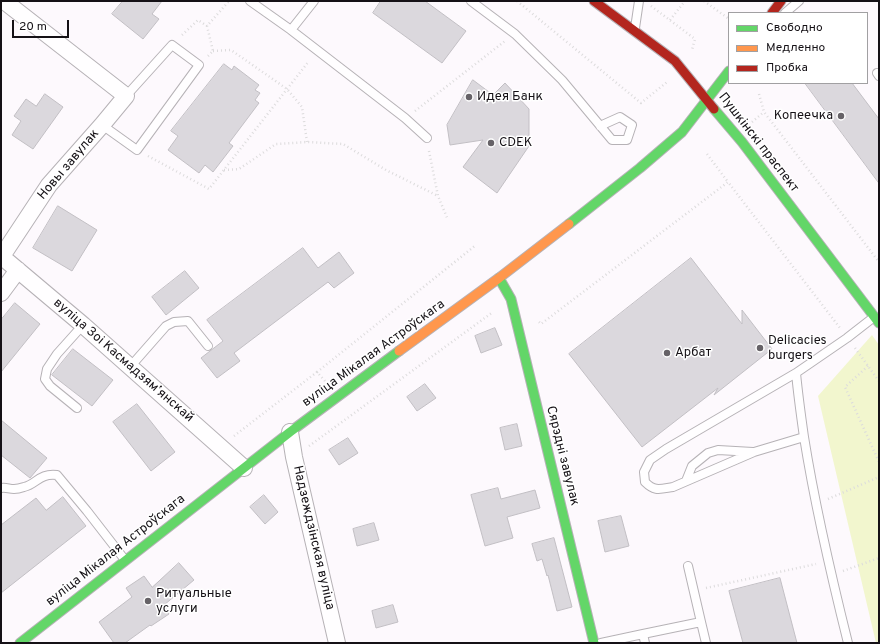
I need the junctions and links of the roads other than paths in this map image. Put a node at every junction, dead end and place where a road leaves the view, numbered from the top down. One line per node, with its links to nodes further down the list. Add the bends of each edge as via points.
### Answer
1 (4, 1): 14 (street)
2 (250, 1): 11 (lane)
3 (314, 1): 11 (lane)
4 (471, 1): 17 (lane, via 515,34 562,80)
5 (594, 1): 12 (main road, Пушкінскі праспект)
6 (639, 1): 12 (lane)
7 (781, 1): 9 (main road)
8 (799, 1): 10 (lane)
9 (773, 12)
10 (786, 12)
11 (291, 30): 18 (lane)
12 (634, 30): 15 (main road, Пушкінскі праспект, via 676,61)
13 (728, 72): 15 (main road, вуліца Мікалая Астроўскага)
14 (126, 96): 16 (street, Новы завулак); 16 (lane, via 172,45 199,65 137,150)
15 (708, 100): 21 (main road, вуліца Мікалая Астроўскага, via 682,132 640,168); 23 (main road, Пушкінскі праспект)
16 (102, 124): 19 (street, Новы завулак, via 49,185)
17 (600, 126)
18 (427, 138)
19 (1, 256): 20 (street, вуліца Зоі Касмадзямʼянскай)
20 (18, 270): 22 (street); 24 (street, вуліца Зоі Касмадзямʼянскай)
21 (499, 278): 29 (main road, вуліца Мікалая Астроўскага); 41 (main road, Сярэдні завулак, via 511,299)
22 (1, 293)
23 (877, 318): 27 (lane)
24 (83, 325): 26 (street, вуліца Зоі Касмадзямʼянскай); 28 (lane, via 57,354 47,369 45,379)
25 (208, 346): 26 (lane, via 188,321 174,322 166,326)
26 (130, 367): 32 (street, вуліца Зоі Касмадзямʼянскай)
27 (796, 373): 30 (lane); 33 (lane, via 666,448 650,460 644,472 645,482 650,488 673,487)
28 (77, 408)
29 (290, 432): 32 (main road, вуліца Мікалая Астроўскага); 40 (street, Надзеждзінская вуліца)
30 (804, 437): 31 (lane); 45 (lane, via 831,576)
31 (754, 452): 33 (lane); 33 (lane, via 718,450 708,453 692,466)
32 (244, 468): 35 (main road, вуліца Мікалая Астроўскага)
33 (686, 481)
34 (1, 488): 35 (lane, via 14,489 49,474 57,475)
35 (126, 560): 39 (main road, вуліца Мікалая Астроўскага)
36 (688, 566): 37 (lane)
37 (701, 622): 38 (lane); 44 (lane)
38 (643, 634): 42 (lane); 43 (lane)
39 (20, 643)
40 (337, 643)
41 (594, 643)
42 (601, 643)
43 (645, 643)
44 (706, 643)
45 (848, 643)

